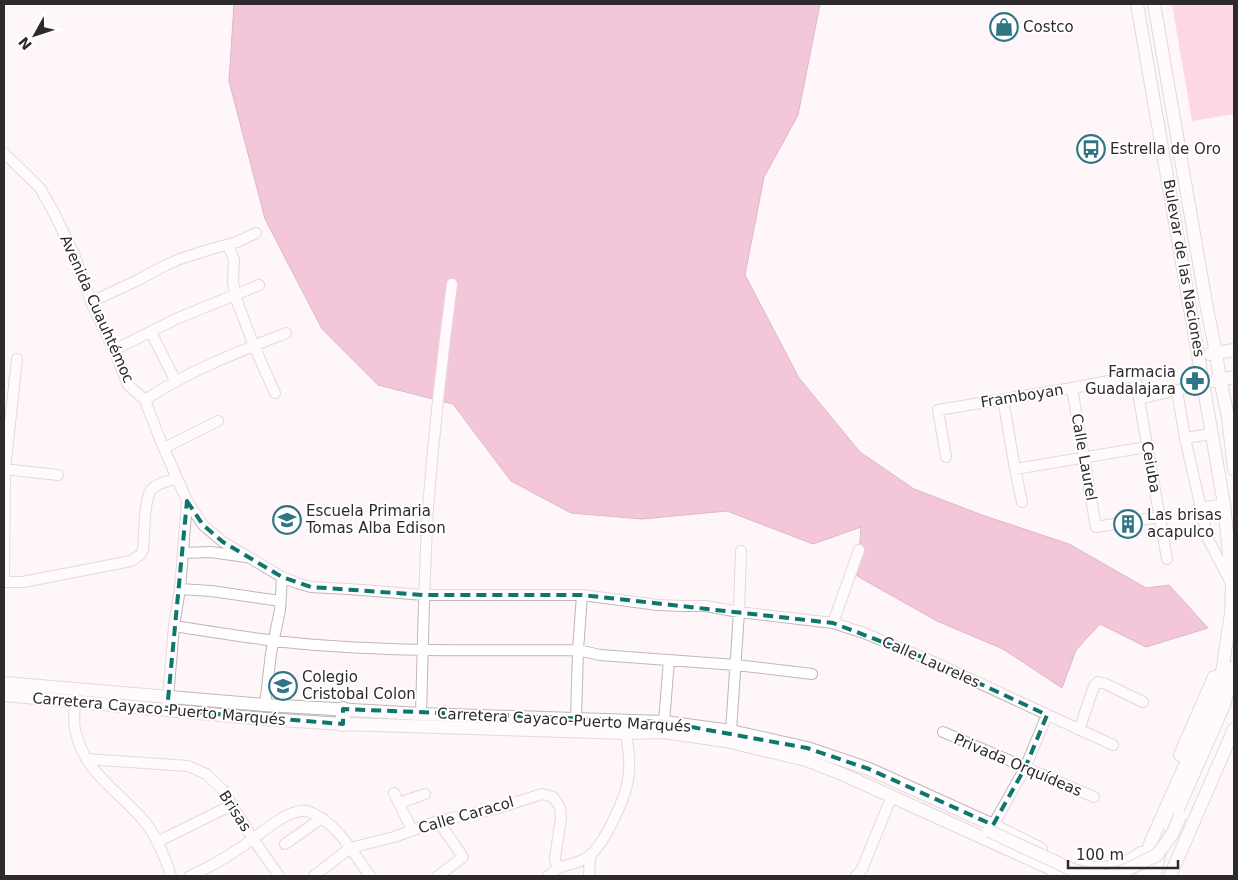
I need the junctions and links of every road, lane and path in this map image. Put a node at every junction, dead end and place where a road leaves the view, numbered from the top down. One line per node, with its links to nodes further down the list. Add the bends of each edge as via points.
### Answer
1 (1137, 4): 16 (main road, Bulevar de las Naciones)
2 (1154, 4): 15 (main road, Bulevar de las Naciones)
3 (4, 153): 9 (street, Avenida Cuauhtémoc, via 40,188 74,254)
4 (256, 233): 5 (street)
5 (228, 244): 8 (street, via 234,260); 9 (street, via 180,259)
6 (259, 284): 8 (street)
7 (452, 284): 57 (street, via 428,508)
8 (235, 296): 10 (street); 12 (street)
9 (92, 302): 13 (street, Avenida Cuauhtémoc)
10 (151, 332): 13 (street); 21 (street)
11 (286, 333): 12 (street)
12 (254, 346): 21 (street); 25 (street)
13 (114, 350): 28 (street, Avenida Cuauhtémoc, via 128,386)
14 (1234, 350): 15 (main road)
15 (1216, 353): 16 (main road); 20 (main road, Bulevar de las Naciones)
16 (1199, 355): 22 (main road, Bulevar de las Naciones)
17 (17, 359): 38 (street)
18 (1135, 376): 23 (street, Framboyan); 27 (street, Ceiuba)
19 (1234, 377): 20 (main road)
20 (1220, 379): 22 (main road); 29 (main road, Bulevar de las Naciones)
21 (176, 382): 28 (street)
22 (1203, 384): 24 (street); 31 (main road, Bulevar de las Naciones)
23 (1072, 388): 26 (street, Framboyan); 37 (street, Calle Laurel)
24 (1177, 391): 27 (street); 32 (street)
25 (275, 393)
26 (1003, 399): 36 (street, Framboyan, via 938,410); 40 (street)
27 (1139, 399): 34 (street, Ceiuba)
28 (145, 400): 35 (street, Avenida Cuauhtémoc)
29 (1228, 417): 33 (main road); 39 (main road, Bulevar de las Naciones)
30 (218, 421): 35 (street)
31 (1212, 434): 32 (street); 45 (main road, Bulevar de las Naciones)
32 (1185, 438): 46 (street)
33 (1234, 443)
34 (1147, 447): 37 (street); 47 (street, Ceiuba)
35 (164, 448): 42 (street, Avenida Cuauhtémoc)
36 (946, 458)
37 (1084, 458): 40 (street); 47 (street, Calle Laurel, via 1096,527)
38 (4, 469): 41 (street); 54 (street)
39 (1234, 469)
40 (1015, 470): 44 (street)
41 (58, 475)
42 (177, 478): 43 (street, Avenida Cuauhtémoc); 54 (street, via 151,490 146,503 143,550 131,561 23,582)
43 (187, 501): 50 (street, Avenida Cuauhtémoc); 51 (street, Calle Laureles, via 203,525 223,542)
44 (1022, 502)
45 (1224, 504): 46 (street); 55 (main road, Bulevar de las Naciones)
46 (1201, 508): 55 (street, via 1208,539)
47 (1159, 517): 52 (street, Ceiuba)
48 (859, 550): 61 (street)
49 (741, 551): 60 (street)
50 (183, 553): 51 (street, via 211,552); 56 (street, Avenida Cuauhtémoc)
51 (252, 558): 53 (street, Calle Laureles)
52 (1167, 558)
53 (282, 577): 57 (street, Calle Laureles, via 311,588); 59 (street)
54 (4, 582)
55 (1232, 584): 66 (main road, Bulevar de las Naciones)
56 (180, 589): 59 (street); 62 (street, Avenida Cuauhtémoc)
57 (424, 595): 58 (street, Calle Laureles); 64 (street)
58 (582, 595): 60 (street, Calle Laureles); 65 (street)
59 (280, 601): 63 (street)
60 (739, 612): 61 (street, Calle Laureles); 68 (street)
61 (833, 623): 81 (street, Calle Laureles, via 927,659)
62 (174, 626): 63 (street); 73 (street, Avenida Cuauhtémoc)
63 (274, 641): 64 (street); 77 (street)
64 (422, 650): 65 (street); 80 (street)
65 (578, 650): 67 (street, via 600,655); 82 (street)
66 (1225, 651): 106 (main road); 122 (main road, Bulevar de las Naciones, via 1214,700 1149,846)
67 (669, 660): 68 (street); 83 (street)
68 (736, 665): 70 (street); 87 (street)
69 (1234, 667): 123 (main road, bridge, via 1224,705 1160,849)
70 (812, 674)
71 (4, 683): 73 (main road, Carretera Cayaco-Puerto Marqués)
72 (4, 695): 75 (main road, Carretera Cayaco-Puerto Marqués)
73 (168, 696): 77 (main road, Carretera Cayaco-Puerto Marqués); 79 (street, Avenida Cuauhtémoc)
74 (1234, 699): 100 (main road, bridge, via 1172,835 1156,855 1108,876 1089,874 1073,870)
75 (75, 702): 79 (main road, Carretera Cayaco-Puerto Marqués); 91 (street, via 74,728)
76 (1143, 702): 85 (street, via 1098,682)
77 (265, 705): 78 (main road, Carretera Cayaco-Puerto Marqués)
78 (343, 709): 80 (main road, Carretera Cayaco-Puerto Marqués); 84 (highway)
79 (167, 710): 84 (main road, Carretera Cayaco-Puerto Marqués)
80 (421, 714): 82 (main road, Carretera Cayaco-Puerto Marqués)
81 (1047, 715): 85 (street, Calle Laureles); 92 (street)
82 (576, 718): 83 (main road, Carretera Cayaco-Puerto Marqués)
83 (664, 722): 87 (main road, Carretera Cayaco-Puerto Marqués)
84 (343, 724): 89 (main road, Carretera Cayaco-Puerto Marqués)
85 (1079, 730): 90 (street, Calle Laureles)
86 (1234, 730): 124 (main road)
87 (730, 731): 100 (main road, Carretera Cayaco-Puerto Marqués, via 807,748 869,769)
88 (943, 732): 92 (street, Privada Orquídeas)
89 (626, 733): 93 (main road, Carretera Cayaco-Puerto Marqués, via 663,732 726,742 806,760); 107 (street, via 629,767 625,791 604,836)
90 (1113, 745)
91 (86, 759): 97 (street, Brisas, via 188,766 218,784); 103 (street, via 144,821)
92 (1025, 768): 96 (street, Privada Orquídeas); 100 (street)
93 (842, 774): 95 (main road, Carretera Cayaco-Puerto Marqués); 100 (main road, via 876,779)
94 (425, 794): 101 (street, via 397,798)
95 (892, 796): 118 (street, via 862,869); 119 (main road, Carretera Cayaco-Puerto Marqués)
96 (1094, 797)
97 (232, 805): 102 (street, Brisas); 103 (street)
98 (322, 818): 102 (street, via 307,811 293,812); 104 (street); 105 (street)
99 (438, 821): 101 (street, Calle Caracol); 109 (street, Calle Caracol, via 542,794 553,797 560,807 561,818 555,858); 115 (street, via 463,857)
100 (991, 828): 108 (main road, Carretera Cayaco-Puerto Marqués)
101 (412, 830): 105 (street, Calle Caracol)
102 (253, 839): 111 (street); 112 (street, Brisas)
103 (157, 842): 110 (street)
104 (285, 844)
105 (350, 848): 113 (street, Calle Caracol); 114 (street)
106 (1141, 853): 108 (main road, via 1113,867); 121 (main road)
107 (590, 855): 109 (street, via 579,863); 117 (street)
108 (1078, 867): 120 (main road, Carretera Cayaco-Puerto Marqués)
109 (557, 870): 116 (street)
110 (171, 876)
111 (190, 876)
112 (279, 876)
113 (314, 876)
114 (370, 876)
115 (438, 876)
116 (548, 876)
117 (589, 876)
118 (856, 876)
119 (1067, 876)
120 (1096, 876)
121 (1133, 876)
122 (1142, 876)
123 (1154, 876)
124 (1170, 876)

